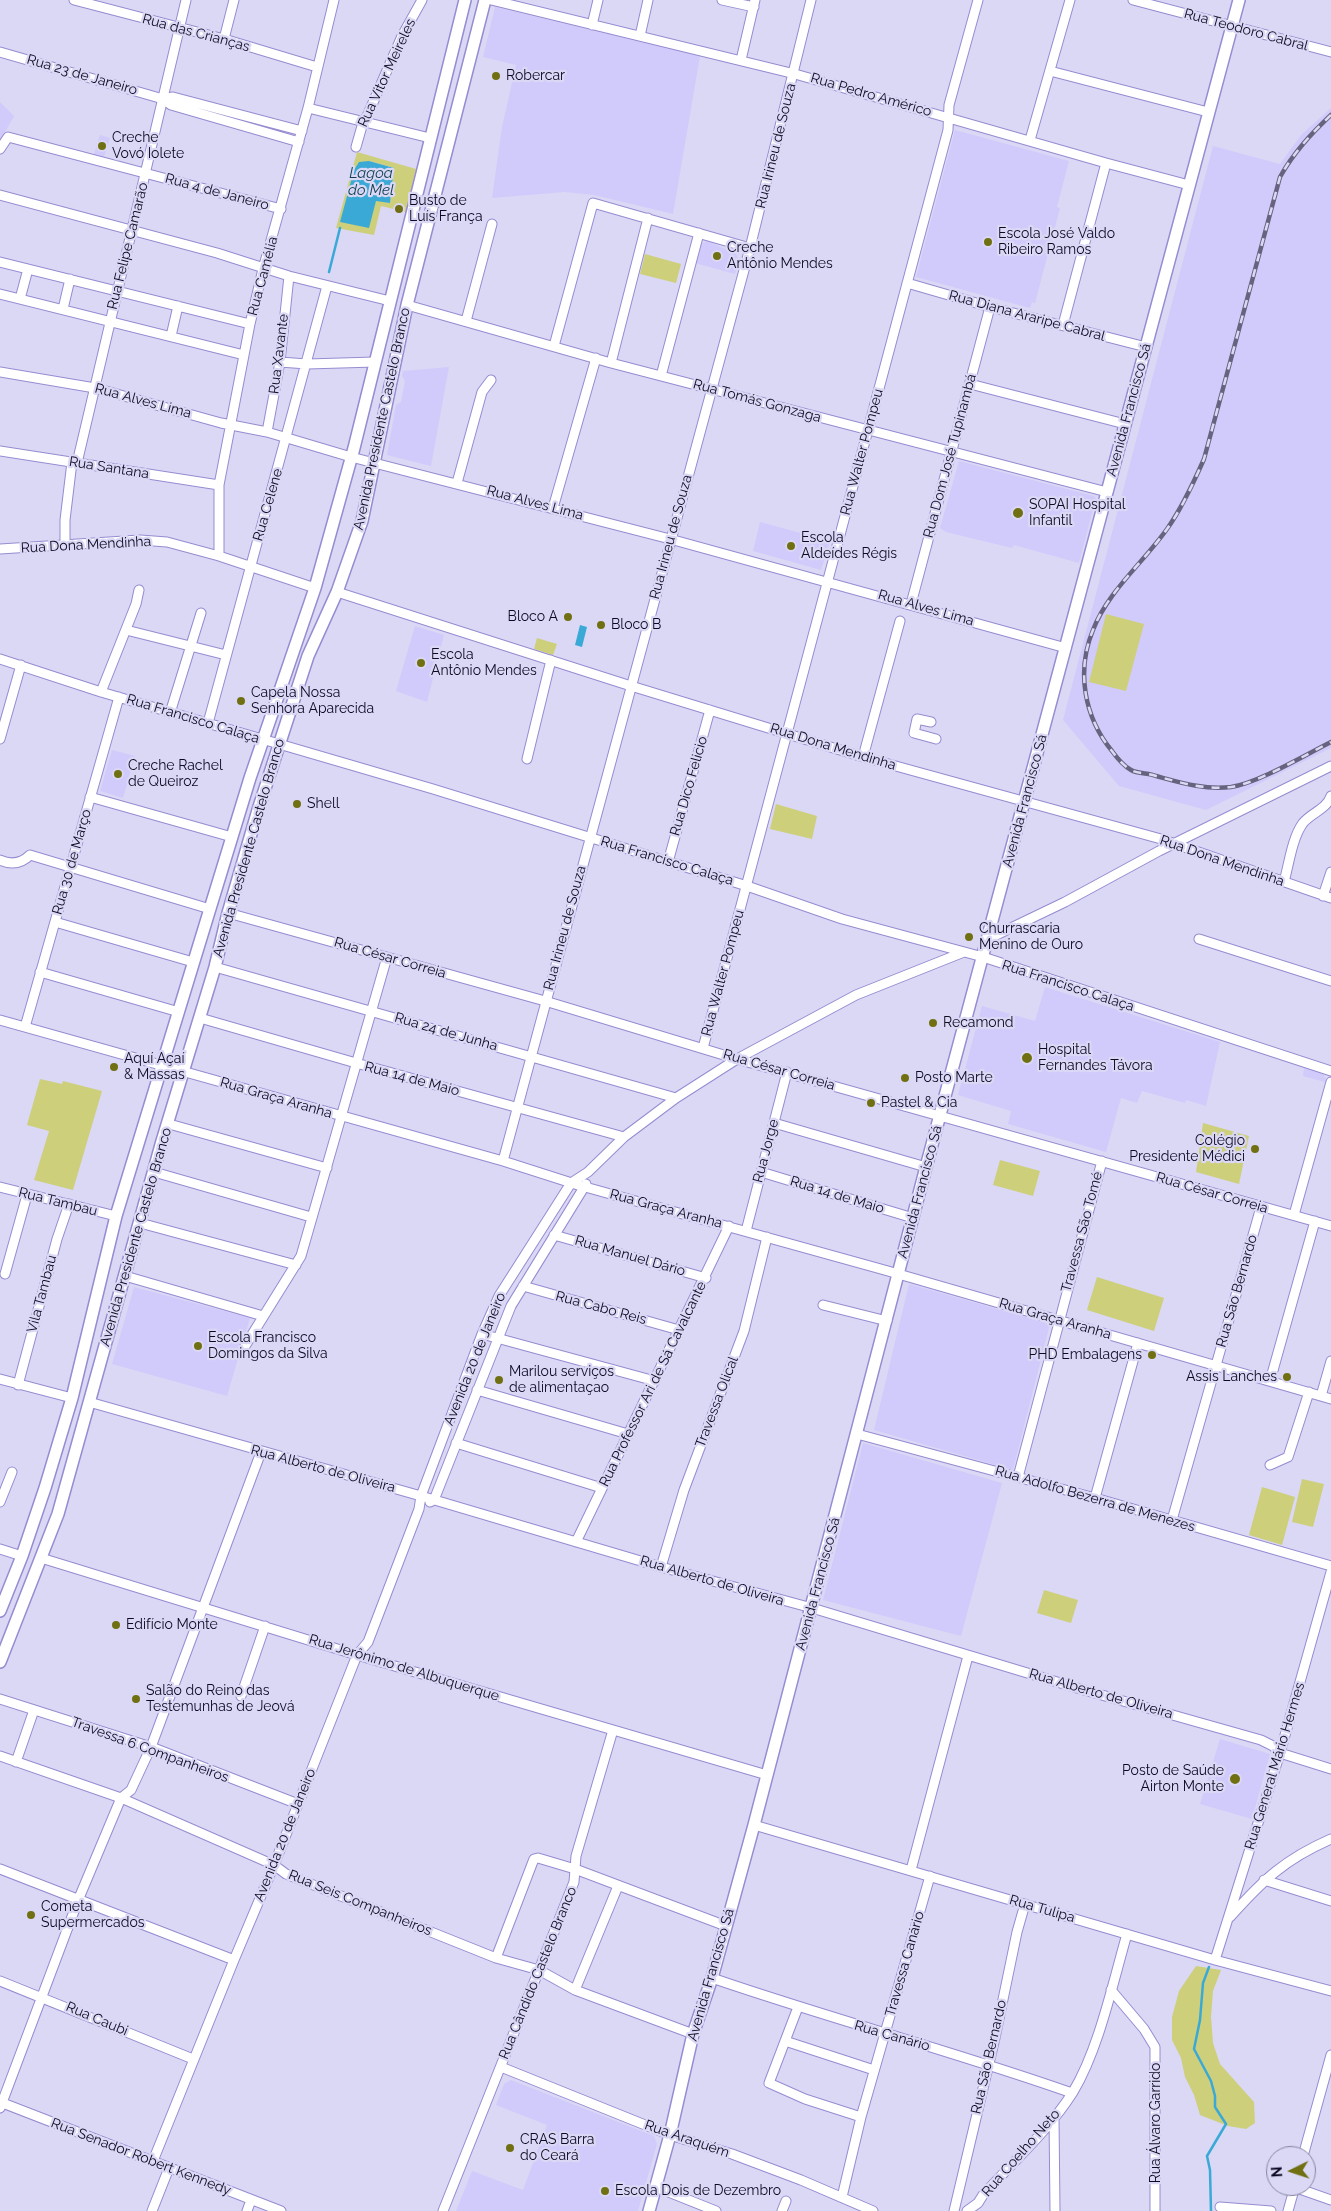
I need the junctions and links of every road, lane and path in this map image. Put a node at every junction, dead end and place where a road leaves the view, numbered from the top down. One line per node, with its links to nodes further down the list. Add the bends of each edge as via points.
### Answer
1 (74, 0): 20 (street, Rua das Crianças)
2 (186, 0): 20 (street, Rua Felipe Camarão)
3 (234, 0): 22 (street)
4 (334, 0): 26 (street, Rua Camélia)
5 (422, 0): 33 (street, Rua Vitor Meireles, via 402,36)
6 (465, 0): 35 (main road, Avenida Presidente Castelo Branco)
7 (485, 0): 61 (main road, Avenida Presidente Castelo Branco)
8 (491, 0): 18 (street, Rua Pedro Américo)
9 (598, 0): 18 (street)
10 (648, 0): 21 (street)
11 (722, 0): 17 (street)
12 (812, 0): 28 (street, Rua Irineu de Souza)
13 (978, 0): 32 (street, Rua Walter Pompeu, via 949,105)
14 (1070, 0): 27 (street)
15 (1133, 0): 19 (street, Rua Teodoro Cabral)
16 (1239, 0): 19 (main road, Avenida Francisco Sá)
17 (755, 4): 25 (street)
18 (592, 25): 21 (street, Rua Pedro Américo)
19 (1232, 27): 24 (street, Rua Teodoro Cabral); 31 (main road, Avenida Francisco Sá)
20 (179, 28): 22 (street, Rua das Crianças); 29 (street, Rua Felipe Camarão)
21 (640, 36): 25 (street, Rua Pedro Américo)
22 (224, 40): 26 (street, Rua das Crianças)
23 (0, 52): 29 (street, Rua 23 de Janeiro)
24 (1331, 52)
25 (741, 60): 28 (street, Rua Pedro Américo)
26 (317, 67): 30 (street, Rua Camélia)
27 (1050, 71): 31 (street); 36 (street)
28 (794, 74): 32 (street, Rua Pedro Américo); 49 (street, Rua Irineu de Souza)
29 (163, 99): 34 (street, Rua 23 de Janeiro, via 173,96); 37 (street, Rua 23 de Janeiro, via 171,105); 41 (street, Rua Felipe Camarão)
30 (308, 108): 33 (street); 34 (street, Rua Camélia)
31 (1208, 112): 42 (main road, Avenida Francisco Sá)
32 (949, 118): 36 (street, Rua Pedro Américo); 55 (street, Rua Walter Pompeu)
33 (364, 122): 35 (street); 38 (street, Rua Vitor Meireles)
34 (302, 131): 37 (street, Rua Camélia)
35 (430, 138): 60 (main road, Avenida Presidente Castelo Branco)
36 (1030, 140): 40 (street, Rua Pedro Américo)
37 (299, 142): 44 (street, Rua Camélia)
38 (356, 147)
39 (0, 150): 41 (street, Rua 4 de Janeiro, via 8,137)
40 (1106, 163): 42 (street, Rua Pedro Américo); 68 (street)
41 (146, 174): 44 (street, Rua 4 de Janeiro); 47 (street, Rua Felipe Camarão)
42 (1189, 185): 71 (main road, Avenida Francisco Sá)
43 (0, 196): 47 (street)
44 (281, 209): 52 (street, Rua Camélia)
45 (648, 218): 48 (street); 70 (street, via 593,203); 76 (street)
46 (492, 224): 66 (street)
47 (131, 231): 52 (street, via 217,253); 57 (street, Rua Felipe Camarão)
48 (699, 233): 49 (street); 79 (street)
49 (750, 248): 83 (street, Rua Irineu de Souza)
50 (0, 262): 51 (street)
51 (28, 269): 54 (street); 59 (street)
52 (263, 269): 53 (street); 67 (street, Rua Camélia)
53 (289, 276): 56 (street); 74 (street, Rua Xavante)
54 (70, 279): 57 (street); 64 (street)
55 (907, 283): 63 (street, Rua Diana Araripe Cabral); 86 (street, Rua Walter Pompeu)
56 (327, 286): 60 (street); 77 (street, Rua Celene)
57 (116, 291): 62 (street); 65 (street, Rua Felipe Camarão)
58 (0, 294): 59 (street)
59 (20, 298): 64 (street)
60 (390, 301): 75 (main road, Avenida Presidente Castelo Branco)
61 (407, 305): 66 (street, Rua Tomás Gonzaga); 92 (main road, Avenida Presidente Castelo Branco)
62 (178, 306): 67 (street); 69 (street)
63 (990, 307): 68 (street, Rua Diana Araripe Cabral); 81 (street, Rua Dom José Tupinambá)
64 (63, 310): 65 (street)
65 (110, 320): 69 (street); 82 (street, Rua Felipe Camarão)
66 (466, 321): 70 (street, Rua Tomás Gonzaga)
67 (250, 324): 72 (street, Rua Camélia)
68 (1063, 326): 71 (street, Rua Diana Araripe Cabral)
69 (171, 336): 72 (street)
70 (554, 346): 73 (street, Rua Tomás Gonzaga)
71 (1146, 347): 84 (main road, Avenida Francisco Sá)
72 (244, 355): 85 (street, Rua Camélia)
73 (596, 358): 76 (street, Rua Tomás Gonzaga); 97 (street)
74 (280, 362): 77 (street); 87 (street, Rua Xavante)
75 (374, 362): 77 (street); 91 (main road, Avenida Presidente Castelo Branco)
76 (610, 363): 79 (street, Rua Tomás Gonzaga)
77 (307, 364): 88 (street, Rua Celene)
78 (0, 372): 82 (street, Rua Alves Lima)
79 (660, 376): 83 (street, Rua Tomás Gonzaga)
80 (492, 380): 94 (street, via 482,392)
81 (970, 384): 84 (street); 90 (street, Rua Dom José Tupinambá)
82 (95, 388): 85 (street, Rua Alves Lima); 93 (street, Rua Felipe Camarão)
83 (712, 389): 86 (street, Rua Tomás Gonzaga); 98 (street, Rua Irineu de Souza)
84 (1125, 424): 96 (main road, Avenida Francisco Sá)
85 (231, 425): 87 (street, Rua Alves Lima); 95 (street, Rua Camélia)
86 (868, 430): 90 (street, Rua Tomás Gonzaga); 103 (street, Rua Walter Pompeu)
87 (268, 432): 88 (street, Rua Alves Lima)
88 (287, 438): 91 (street, Rua Alves Lima); 102 (street, Rua Celene)
89 (0, 451): 93 (street, Rua Santana)
90 (952, 451): 96 (street, Rua Tomás Gonzaga); 107 (street, Rua Dom José Tupinambá)
91 (351, 457): 92 (street, Rua Alves Lima); 104 (main road, Avenida Presidente Castelo Branco)
92 (375, 461): 94 (street, Rua Alves Lima); 106 (main road, Avenida Presidente Castelo Branco, via 362,521)
93 (74, 462): 95 (street, Rua Santana); 99 (street, Rua Felipe Camarão, via 65,520)
94 (456, 483): 97 (street, Rua Alves Lima)
95 (219, 484): 101 (street, Rua Camélia)
96 (1108, 492): 112 (main road, Avenida Francisco Sá)
97 (553, 508): 98 (street, Rua Alves Lima)
98 (670, 538): 103 (street, Rua Alves Lima); 117 (street, Rua Irineu de Souza)
99 (65, 545): 100 (street, Rua Dona Mendinha); 101 (street, Rua Dona Mendinha, via 140,540 167,542)
100 (0, 549)
101 (219, 556): 102 (street, Rua Dona Mendinha)
102 (250, 566): 104 (street, Rua Dona Mendinha); 113 (street, Rua Celene)
103 (827, 581): 107 (street, Rua Alves Lima); 124 (street, Rua Walter Pompeu)
104 (315, 588): 127 (main road, Avenida Presidente Castelo Branco)
105 (139, 590): 110 (street)
106 (337, 592): 115 (street, Rua Dona Mendinha); 128 (main road, Avenida Presidente Castelo Branco, via 308,656)
107 (911, 604): 112 (street, Rua Alves Lima)
108 (201, 614): 111 (street)
109 (900, 621): 129 (street)
110 (126, 630): 111 (street); 118 (street)
111 (191, 645): 113 (street); 121 (street)
112 (1066, 648): 134 (main road, Avenida Francisco Sá)
113 (226, 655): 123 (street, Rua Celene)
114 (0, 659): 116 (street, Rua Francisco Calaça)
115 (551, 660): 117 (street, Rua Dona Mendinha, via 608,676); 130 (street)
116 (21, 665): 118 (street, Rua Francisco Calaça); 125 (street)
117 (630, 686): 120 (street, Rua Dona Mendinha); 136 (street, Rua Irineu de Souza)
118 (101, 692): 119 (street, Rua Francisco Calaça)
119 (119, 697): 121 (street, Rua Francisco Calaça); 133 (street, Rua 30 de Março)
120 (710, 710): 124 (street, Rua Dona Mendinha); 139 (street, Rua Dico Felicio)
121 (170, 713): 123 (street, Rua Francisco Calaça)
122 (931, 722): 126 (street, via 917,719 914,733)
123 (208, 723): 127 (street, Rua Francisco Calaça)
124 (788, 733): 129 (street, Rua Dona Mendinha); 143 (street, Rua Walter Pompeu)
125 (0, 739)
126 (936, 739)
127 (262, 740): 128 (street, Rua Francisco Calaça); 135 (main road, Avenida Presidente Castelo Branco)
128 (278, 744): 136 (street, Rua Francisco Calaça); 146 (main road, Avenida Presidente Castelo Branco)
129 (863, 757): 134 (street, Rua Dona Mendinha)
130 (527, 760)
131 (1331, 766): 137 (street)
132 (1331, 796): 142 (street, via 1327,804 1298,831)
133 (90, 797): 135 (street); 140 (street, Rua 30 de Março)
134 (1025, 801): 137 (street, Rua Dona Mendinha); 148 (main road, Avenida Francisco Sá)
135 (232, 837): 145 (main road, Avenida Presidente Castelo Branco)
136 (590, 838): 139 (street, Rua Francisco Calaça); 157 (street, Rua Irineu de Souza)
137 (1174, 844): 142 (street, Rua Dona Mendinha); 148 (street)
138 (0, 860): 140 (street, via 13,863 24,861 30,855)
139 (668, 862): 143 (street, Rua Francisco Calaça)
140 (70, 868): 145 (street); 147 (street, Rua 30 de Março)
141 (1331, 872): 144 (street)
142 (1284, 882): 144 (street, Rua Dona Mendinha)
143 (747, 886): 150 (street, Rua Francisco Calaça, via 842,918); 163 (street, Rua Walter Pompeu)
144 (1327, 897)
145 (210, 909): 153 (main road, Avenida Presidente Castelo Branco)
146 (228, 913): 151 (street, Rua César Correia); 154 (main road, Avenida Presidente Castelo Branco)
147 (55, 922): 153 (street); 155 (street, Rua 30 de Março)
148 (988, 939): 152 (main road, Avenida Francisco Sá)
149 (1199, 939): 156 (street)
150 (964, 952): 152 (street, Rua Francisco Calaça); 165 (street, Avenida 20 de Janeiro, via 856,995)
151 (387, 957): 157 (street, Rua César Correia); 158 (street)
152 (983, 957): 168 (street, Rua Francisco Calaça); 175 (main road, Avenida Francisco Sá)
153 (193, 962): 159 (main road, Avenida Presidente Castelo Branco)
154 (215, 967): 158 (street, Rua 24 de Junha); 160 (main road, Avenida Presidente Castelo Branco)
155 (40, 972): 159 (street); 162 (street, Rua 30 de Março)
156 (1331, 981)
157 (545, 1001): 163 (street, Rua César Correia); 164 (street, Rua Irineu de Souza)
158 (371, 1010): 164 (street, Rua 24 de Junha); 166 (street)
159 (179, 1012): 167 (main road, Avenida Presidente Castelo Branco)
160 (200, 1018): 166 (street, Rua 14 de Maio); 169 (main road, Avenida Presidente Castelo Branco)
161 (0, 1020): 162 (street, Rua Graça Aranha)
162 (25, 1027): 167 (street, Rua Graça Aranha)
163 (703, 1048): 165 (street, Rua César Correia)
164 (530, 1057): 172 (street, Rua 24 de Junha); 173 (street, Rua Irineu de Souza)
165 (737, 1059): 170 (street, Rua César Correia); 172 (street, Avenida 20 de Janeiro)
166 (356, 1063): 173 (street, Rua 14 de Maio); 174 (street)
167 (163, 1065): 169 (street, Rua Graça Aranha); 178 (main road, Avenida Presidente Castelo Branco)
168 (1331, 1071)
169 (184, 1072): 174 (street, Rua Graça Aranha); 177 (main road, Avenida Presidente Castelo Branco)
170 (787, 1072): 175 (street, Rua César Correia); 176 (street, Rua Jorge)
171 (1331, 1082): 194 (street)
172 (676, 1098): 179 (street, Avenida 20 de Janeiro)
173 (517, 1108): 179 (street, Rua 14 de Maio); 181 (street, Rua Irineu de Souza)
174 (342, 1116): 181 (street, Rua Graça Aranha); 184 (street)
175 (941, 1116): 182 (street, Rua César Correia); 183 (main road, Avenida Francisco Sá)
176 (774, 1123): 183 (street); 187 (street, Rua Jorge)
177 (169, 1124): 180 (main road, Avenida Presidente Castelo Branco); 184 (street)
178 (141, 1134): 180 (main road); 195 (main road, Avenida Presidente Castelo Branco)
179 (624, 1137): 186 (street, Avenida 20 de Janeiro)
180 (162, 1141): 185 (main road, Avenida Presidente Castelo Branco)
181 (503, 1161): 188 (street, Rua Graça Aranha)
182 (1102, 1161): 193 (street, Rua César Correia); 213 (street, Travessa São Tomé)
183 (926, 1167): 197 (main road, Avenida Francisco Sá)
184 (327, 1168): 196 (street)
185 (154, 1172): 196 (street); 199 (main road, Avenida Presidente Castelo Branco)
186 (588, 1172): 188 (street, Avenida 20 de Janeiro); 190 (street, Avenida 20 de Janeiro)
187 (761, 1172): 197 (street, Rua 14 de Maio); 202 (street, Rua Jorge)
188 (571, 1183): 190 (street, Rua Graça Aranha); 216 (street, Avenida 20 de Janeiro, via 499,1296)
189 (0, 1187): 191 (street, Rua Tambau)
190 (585, 1187): 200 (street, Rua Graça Aranha); 203 (street, Avenida 20 de Janeiro)
191 (27, 1195): 192 (street, Rua Tambau); 206 (street)
192 (69, 1204): 195 (street, Rua Tambau); 225 (street, Vila Tambau)
193 (1261, 1207): 194 (street, Rua César Correia); 221 (street, Rua São Bernardo)
194 (1294, 1215): 198 (street, Rua César Correia)
195 (116, 1216): 229 (main road, Avenida Presidente Castelo Branco)
196 (311, 1217): 205 (street)
197 (913, 1218): 207 (main road, Avenida Francisco Sá)
198 (1315, 1221): 201 (street, Rua César Correia); 224 (street)
199 (140, 1223): 205 (street); 208 (main road, Avenida Presidente Castelo Branco)
200 (729, 1226): 202 (street, Rua Graça Aranha); 209 (street, Rua Professor Ari de Sá Cavalcante)
201 (1331, 1226)
202 (746, 1231): 204 (street, Rua Graça Aranha)
203 (554, 1235): 209 (street, Rua Manuel Dário); 210 (street, Avenida 20 de Janeiro)
204 (767, 1237): 207 (street, Rua Graça Aranha); 250 (street, Travessa Olical, via 744,1331 684,1490)
205 (296, 1265): 212 (street)
206 (5, 1274)
207 (899, 1274): 213 (street, Rua Graça Aranha); 214 (main road, Avenida Francisco Sá)
208 (125, 1276): 212 (street); 231 (main road, Avenida Presidente Castelo Branco)
209 (706, 1278): 215 (street, Rua Professor Ari de Sá Cavalcante)
210 (523, 1286): 215 (street, Rua Cabo Reis); 217 (street, Avenida 20 de Janeiro)
211 (824, 1305): 214 (street)
212 (263, 1316): 219 (street)
213 (1058, 1320): 218 (street, Rua Graça Aranha); 238 (street, Travessa São Tomé)
214 (887, 1321): 233 (main road, Avenida Francisco Sá)
215 (680, 1330): 223 (street, Rua Professor Ari de Sá Cavalcante)
216 (482, 1334): 217 (street); 240 (street, Avenida 20 de Janeiro)
217 (498, 1338): 223 (street); 226 (street, Avenida 20 de Janeiro)
218 (1138, 1343): 221 (street, Rua Graça Aranha); 241 (street)
219 (246, 1346)
220 (1331, 1361): 228 (street)
221 (1217, 1365): 224 (street, Rua Graça Aranha); 245 (street, Rua São Bernardo)
222 (0, 1379): 225 (street)
223 (655, 1381): 232 (street, Rua Professor Ari de Sá Cavalcante)
224 (1270, 1381): 227 (street, Rua Graça Aranha)
225 (18, 1384): 229 (street)
226 (477, 1390): 232 (street); 234 (street, Avenida 20 de Janeiro)
227 (1309, 1392): 228 (street, Rua Graça Aranha); 236 (street, via 1288,1457)
228 (1321, 1396): 230 (street, Rua Graça Aranha)
229 (72, 1398): 248 (main road, Avenida Presidente Castelo Branco)
230 (1331, 1399)
231 (89, 1402): 235 (street, Rua Alberto de Oliveira); 249 (main road, Avenida Presidente Castelo Branco, via 58,1514)
232 (628, 1434): 239 (street, Rua Professor Ari de Sá Cavalcante)
233 (858, 1434): 238 (street, Rua Adolfo Bezerra de Menezes); 254 (main road, Avenida Francisco Sá)
234 (456, 1443): 239 (street); 242 (street, Avenida 20 de Janeiro)
235 (262, 1452): 240 (street, Rua Alberto de Oliveira); 253 (street)
236 (1270, 1465)
237 (12, 1472): 243 (street)
238 (1018, 1477): 241 (street, Rua Adolfo Bezerra de Menezes)
239 (602, 1488): 246 (street, Rua Professor Ari de Sá Cavalcante)
240 (421, 1496): 242 (street, Rua Alberto de Oliveira); 244 (street, Avenida 20 de Janeiro)
241 (1095, 1498): 245 (street, Rua Adolfo Bezerra de Menezes)
242 (434, 1500): 244 (street); 246 (street, Rua Alberto de Oliveira)
243 (0, 1502)
244 (419, 1509): 257 (street, Avenida 20 de Janeiro, via 368,1642)
245 (1172, 1520): 251 (street, Rua Adolfo Bezerra de Menezes)
246 (576, 1542): 250 (street, Rua Alberto de Oliveira)
247 (0, 1549): 248 (street)
248 (22, 1556): 255 (main road, Avenida Presidente Castelo Branco)
249 (41, 1558): 253 (street, Rua Jerônimo de Albuquerque); 259 (main road, Avenida Presidente Castelo Branco)
250 (661, 1566): 254 (street, Rua Alberto de Oliveira)
251 (1331, 1566)
252 (1331, 1572): 265 (street, Rua General Mário Hermes)
253 (202, 1608): 256 (street, Rua Jerônimo de Albuquerque); 264 (street)
254 (812, 1608): 258 (street, Rua Alberto de Oliveira); 269 (main road, Avenida Francisco Sá)
255 (0, 1611)
256 (264, 1626): 257 (street, Rua Jerônimo de Albuquerque); 260 (street)
257 (357, 1655): 263 (street, Rua Jerônimo de Albuquerque); 271 (street, Avenida 20 de Janeiro)
258 (968, 1656): 265 (street, Rua Alberto de Oliveira, via 1261,1740); 277 (street)
259 (0, 1662)
260 (241, 1696)
261 (0, 1699): 262 (street, Travessa 6 Companheiros)
262 (34, 1710): 264 (street, Travessa 6 Companheiros); 267 (street)
263 (613, 1730): 269 (street, Rua Jerônimo de Albuquerque); 276 (street, Rua Cândido Castelo Branco)
264 (151, 1747): 270 (street, via 131,1790); 271 (street, Travessa 6 Companheiros)
265 (1280, 1753): 268 (street, Rua Alberto de Oliveira); 284 (street, Rua General Mário Hermes)
266 (0, 1756): 267 (street, Rua Seis Companheiros)
267 (16, 1762): 270 (street, Rua Seis Companheiros)
268 (1331, 1769)
269 (767, 1775): 272 (main road, Avenida Francisco Sá)
270 (121, 1798): 274 (street, Rua Seis Companheiros); 281 (street)
271 (298, 1804): 274 (street, Avenida 20 de Janeiro)
272 (754, 1825): 277 (street, Rua Tulipa); 285 (main road, Avenida Francisco Sá)
273 (1331, 1839): 279 (street, via 1282,1864)
274 (274, 1865): 287 (street, Rua Seis Companheiros, via 286,1874); 288 (street, Avenida 20 de Janeiro)
275 (0, 1869): 281 (street)
276 (575, 1869): 280 (street); 287 (street, via 544,1858 534,1859); 290 (street, Rua Cândido Castelo Branco, via 574,1882)
277 (911, 1870): 278 (street, Rua Tulipa)
278 (930, 1876): 283 (street, Rua Tulipa); 299 (street, Travessa Canário)
279 (1264, 1880): 282 (street); 284 (street)
280 (618, 1886): 285 (street); 293 (street)
281 (79, 1898): 288 (street); 296 (street)
282 (1331, 1901)
283 (1026, 1904): 286 (street, Rua Tulipa); 303 (street, Rua São Bernardo)
284 (1227, 1921): 289 (street, Rua General Mário Hermes)
285 (726, 1926): 291 (main road, Avenida Francisco Sá)
286 (1127, 1934): 289 (street, Rua Tulipa); 294 (street, Rua Coelho Neto)
287 (496, 1958): 290 (street, Rua Seis Companheiros)
288 (234, 1960): 302 (street, Avenida 20 de Janeiro)
289 (1215, 1960): 295 (street, Rua Tulipa)
290 (539, 1970): 293 (street, Rua Seis Companheiros); 304 (street, Rua Cândido Castelo Branco)
291 (712, 1978): 297 (street, Rua Canário); 298 (main road, Avenida Francisco Sá)
292 (0, 1981): 296 (street, Rua Caubi)
293 (575, 1990): 298 (street, Rua Seis Companheiros)
294 (1111, 1990): 307 (street, Rua Coelho Neto, via 1090,2055); 334 (street, Rua Álvaro Garrido, via 1155,2047)
295 (1331, 1992)
296 (42, 1997): 302 (street, Rua Caubi); 308 (street)
297 (798, 2007): 299 (street, Rua Canário); 300 (street)
298 (693, 2034): 311 (main road, Avenida Francisco Sá)
299 (884, 2034): 303 (street, Rua Canário); 305 (street, Travessa Canário)
300 (785, 2041): 305 (street); 309 (street, via 769,2083)
301 (1331, 2055): 306 (street)
302 (193, 2059): 313 (street, Avenida 20 de Janeiro)
303 (988, 2064): 307 (street, Rua Canário); 331 (street, Rua São Bernardo)
304 (501, 2067): 311 (street, Rua Araquém); 326 (street, Rua Cândido Castelo Branco)
305 (874, 2070): 309 (street, Travessa Canário)
306 (1329, 2072): 312 (street)
307 (1072, 2093): 310 (street, Rua Coelho Neto)
308 (1, 2105): 313 (street, Rua Senador Robert Kennedy)
309 (860, 2117): 318 (street, Travessa Canário)
310 (1054, 2117): 332 (street, Rua Coelho Neto, via 978,2203); 333 (street)
311 (670, 2134): 315 (main road, Avenida Francisco Sá); 318 (street, Rua Araquém, via 732,2154)
312 (1306, 2146)
313 (153, 2161): 314 (street, Rua Senador Robert Kennedy)
314 (169, 2168): 319 (street, Rua Senador Robert Kennedy); 323 (street)
315 (656, 2187): 327 (main road, Avenida Francisco Sá); 328 (street)
316 (1316, 2194): 320 (street)
317 (1292, 2196): 336 (street)
318 (842, 2197): 330 (street, Rua Araquém)
319 (251, 2200): 324 (street); 325 (street, Rua Senador Robert Kennedy)
320 (1331, 2200)
321 (786, 2201): 329 (street)
322 (1220, 2207): 335 (street)
323 (152, 2211)
324 (247, 2211)
325 (281, 2211)
326 (443, 2211)
327 (649, 2211)
328 (716, 2211)
329 (782, 2211)
330 (873, 2211)
331 (954, 2211)
332 (967, 2211)
333 (1055, 2211)
334 (1155, 2211)
335 (1271, 2211)
336 (1288, 2211)

